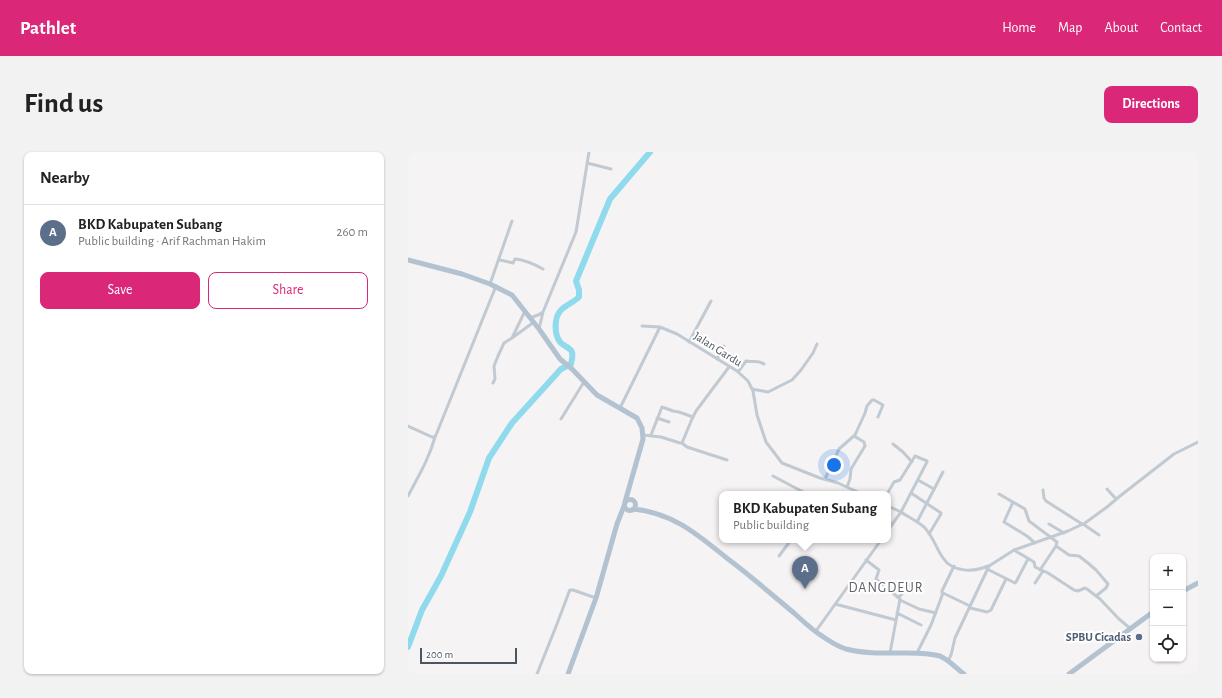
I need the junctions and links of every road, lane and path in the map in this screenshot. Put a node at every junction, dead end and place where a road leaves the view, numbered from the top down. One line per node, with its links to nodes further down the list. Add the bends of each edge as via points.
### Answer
1 (589, 152): 2 (street)
2 (587, 163): 3 (street); 11 (street, via 575,236)
3 (611, 169)
4 (512, 221): 6 (street)
5 (408, 260): 8 (main road)
6 (500, 260): 7 (street, via 513,263 515,259 520,260); 8 (street)
7 (543, 269)
8 (493, 285): 10 (main road, via 512,295); 37 (street, via 461,375)
9 (711, 301): 17 (street)
10 (525, 311): 12 (main road); 16 (street)
11 (543, 312): 12 (street); 15 (street)
12 (532, 320): 15 (main road); 16 (street)
13 (642, 326): 14 (street, Jalan Gardu)
14 (660, 327): 17 (street, Jalan Gardu); 27 (street)
15 (539, 329): 24 (main road, via 560,359)
16 (512, 338): 25 (street, via 504,343 494,365)
17 (689, 342): 20 (street, Jalan Gardu)
18 (817, 344): 26 (street, via 792,380 768,392)
19 (724, 346): 20 (street)
20 (717, 359): 22 (street, Jalan Gardu)
21 (764, 364): 23 (street, via 756,360 746,361)
22 (730, 367): 23 (street, Jalan Gardu); 28 (street)
23 (738, 372): 26 (street, Jalan Gardu)
24 (584, 382): 27 (main road, via 597,395); 31 (street)
25 (493, 383)
26 (752, 389): 45 (street, Jalan Gardu, via 757,415 768,445 782,462)
27 (620, 409): 34 (main road, via 637,418)
28 (693, 417): 30 (street, via 662,406); 39 (street)
29 (878, 417): 36 (street, via 883,404 872,400)
30 (657, 418): 32 (street); 35 (street)
31 (561, 419)
32 (669, 422)
33 (408, 426): 37 (street)
34 (643, 434): 35 (street); 59 (main road)
35 (651, 436): 39 (street)
36 (854, 436): 45 (street, via 839,449); 47 (street, via 864,442 865,446 851,469)
37 (435, 437): 56 (street, via 431,451)
38 (1198, 442): 57 (street, via 1174,454)
39 (682, 443): 41 (street, via 686,447)
40 (893, 444): 42 (street)
41 (727, 460)
42 (912, 462): 46 (street, via 916,456 927,461); 53 (street)
43 (943, 472): 48 (street)
44 (773, 476): 51 (street)
45 (825, 479): 47 (street, Jalan Gardu)
46 (918, 480): 48 (street); 54 (street)
47 (846, 487): 52 (street, Jalan Gardu)
48 (934, 489): 60 (street)
49 (1107, 489): 57 (street)
50 (1043, 490): 67 (street, via 1046,501)
51 (801, 491)
52 (855, 491)
53 (890, 491)
54 (911, 493): 60 (street); 63 (street)
55 (999, 494): 58 (street)
56 (408, 496)
57 (1116, 499): 67 (street)
58 (1013, 502): 72 (street, via 1025,509 1029,521); 75 (street, via 1004,522)
59 (626, 503): 61 (main road, via 627,509); 61 (main road, via 634,501); 64 (main road)
60 (926, 503): 65 (street); 70 (street, via 941,514)
61 (633, 508): 64 (main road); 101 (main road, via 667,517 700,535)
62 (891, 508): 63 (street)
63 (899, 513): 65 (street); 68 (street)
64 (620, 517): 91 (main road)
65 (917, 522): 70 (street)
66 (1048, 524): 69 (street)
67 (1083, 524): 69 (street); 71 (street)
68 (891, 525)
69 (1064, 532): 72 (street)
70 (929, 534): 81 (street, via 944,559)
71 (1098, 534)
72 (1051, 537): 75 (street); 76 (street, via 1057,542)
73 (789, 543): 78 (street)
74 (878, 543): 80 (street)
75 (1035, 543): 77 (street)
76 (1056, 546): 83 (street); 90 (street, via 1069,555 1079,556 1108,584)
77 (1014, 550): 79 (street); 82 (street)
78 (779, 556)
79 (1028, 559): 83 (street); 84 (street, via 1016,582)
80 (866, 560): 92 (street, via 879,570 877,580); 93 (street)
81 (954, 566): 82 (street, via 966,570); 89 (street)
82 (987, 567): 84 (street); 94 (street)
83 (1041, 571): 86 (street); 90 (street, via 1074,590 1086,588)
84 (1006, 579): 94 (street, via 991,610 988,612)
85 (912, 582): 92 (street)
86 (1035, 583)
87 (1198, 583): 88 (main road)
88 (1185, 590)
89 (942, 594): 94 (street, via 945,593); 96 (street)
90 (1096, 596): 100 (street)
91 (596, 598): 106 (street, via 570,590); 107 (main road)
92 (900, 599): 95 (street); 96 (street, via 919,609)
93 (835, 604): 98 (street); 101 (street)
94 (970, 607): 104 (street, via 955,638)
95 (898, 613): 98 (street); 99 (street)
96 (936, 613): 103 (street)
97 (1150, 614): 100 (main road)
98 (896, 620): 102 (street)
99 (921, 625)
100 (1131, 629): 108 (main road)
101 (816, 631): 102 (main road, via 834,644 846,648)
102 (890, 653): 103 (main road)
103 (917, 653): 104 (main road, via 930,654)
104 (948, 661): 105 (main road)
105 (962, 673)
106 (537, 674)
107 (568, 674)
108 (1070, 674)

